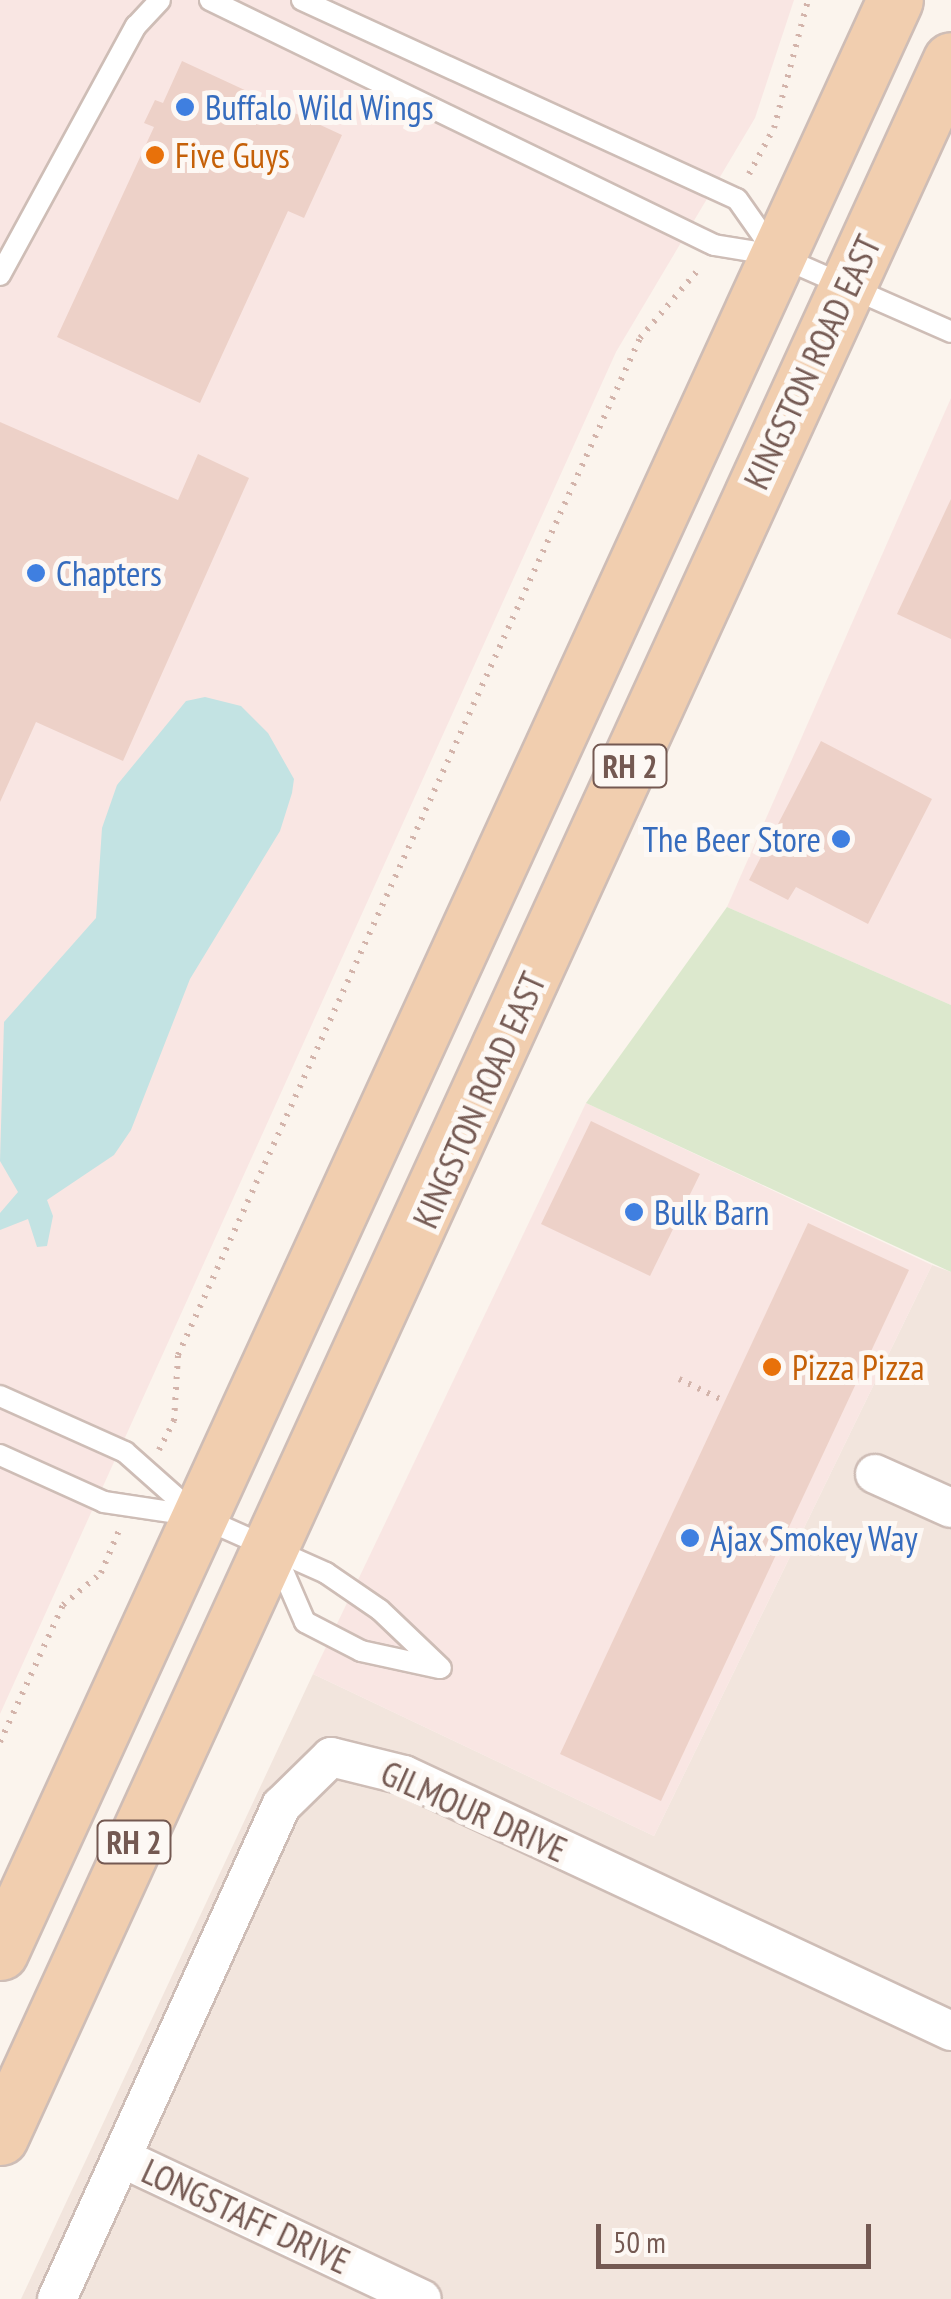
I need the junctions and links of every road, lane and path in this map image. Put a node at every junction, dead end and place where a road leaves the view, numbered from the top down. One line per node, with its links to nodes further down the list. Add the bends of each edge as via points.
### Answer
1 (160, 0): 10 (lane, via 136,26)
2 (210, 0): 8 (lane)
3 (302, 0): 7 (lane)
4 (808, 0): 7 (path, via 774,128)
5 (894, 0): 9 (main road, RH 2)
6 (951, 60): 11 (main road, KINGSTON ROAD EAST / RH 2)
7 (737, 199): 9 (lane)
8 (714, 246): 9 (lane); 17 (path, via 684,292 640,338 178,1355 174,1421)
9 (776, 255): 11 (lane); 21 (main road, RH 2)
10 (0, 275)
11 (846, 286): 12 (lane); 22 (main road, KINGSTON ROAD EAST / RH 2)
12 (951, 332)
13 (679, 1380): 15 (path)
14 (0, 1396): 17 (lane, via 125,1452)
15 (720, 1398)
16 (0, 1455): 19 (lane, via 104,1502)
17 (147, 1471): 21 (lane)
18 (874, 1474): 20 (street)
19 (130, 1504): 21 (lane); 23 (path, via 101,1573 63,1606)
20 (951, 1508)
21 (198, 1516): 22 (lane); 24 (main road, RH 2)
22 (274, 1548): 22 (lane, via 305,1622 361,1651 441,1668 380,1610); 26 (main road, KINGSTON ROAD EAST / RH 2)
23 (0, 1742)
24 (0, 1952)
25 (951, 2031): 27 (street, GILMOUR DRIVE, via 404,1776 332,1757 281,1806)
26 (0, 2137)
27 (124, 2159): 28 (street, GILMOUR DRIVE); 29 (street, LONGSTAFF DRIVE)
28 (57, 2299)
29 (422, 2299)

